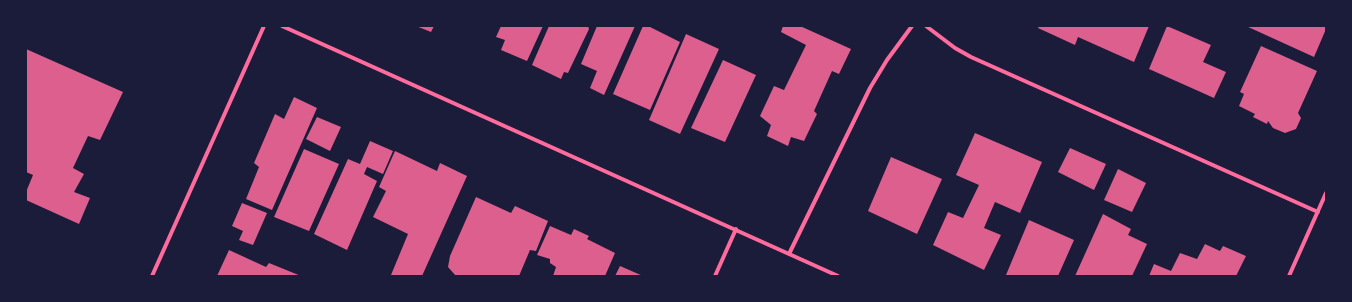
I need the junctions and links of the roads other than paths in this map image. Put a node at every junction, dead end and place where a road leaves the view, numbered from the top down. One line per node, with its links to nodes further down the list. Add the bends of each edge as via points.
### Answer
1 (264, 26): 9 (street)
2 (282, 26): 7 (street)
3 (912, 26): 8 (street, via 886,60 870,88)
4 (926, 26): 6 (street, via 971,57)
5 (1326, 193): 6 (street)
6 (1318, 212): 12 (street)
7 (736, 229): 8 (street); 10 (street)
8 (789, 254): 11 (street)
9 (152, 276)
10 (715, 276)
11 (838, 276)
12 (1289, 276)

